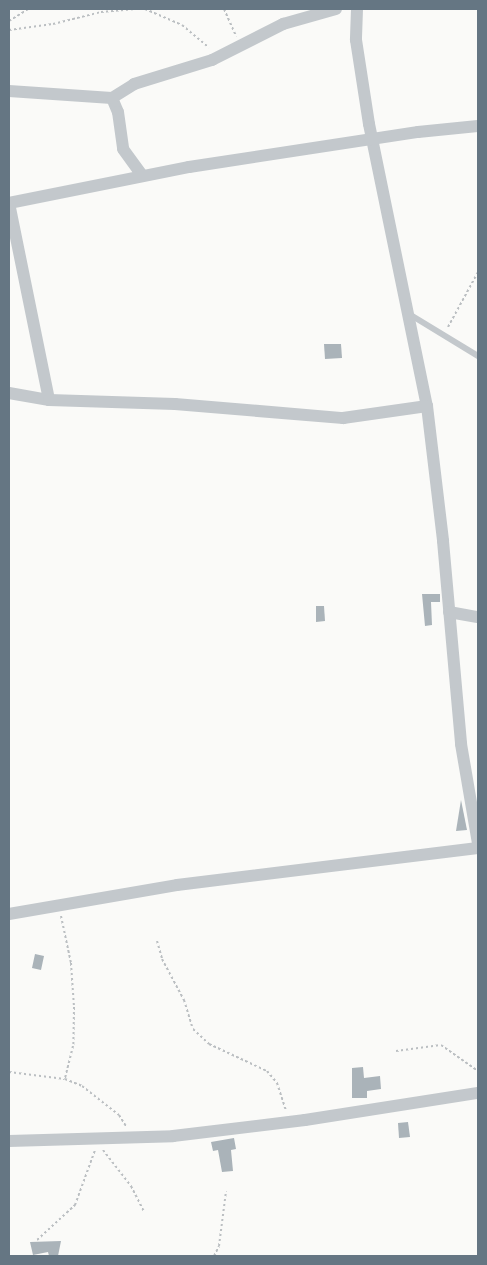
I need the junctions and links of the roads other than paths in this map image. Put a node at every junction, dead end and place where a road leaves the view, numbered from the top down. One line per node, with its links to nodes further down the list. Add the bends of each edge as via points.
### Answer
1 (336, 9): 4 (street, via 283,24 217,58 134,84)
2 (357, 9): 6 (street, via 356,40)
3 (9, 91): 4 (street)
4 (112, 98): 7 (street, via 118,112 123,149)
5 (478, 126): 6 (street)
6 (372, 140): 7 (street); 9 (street)
7 (142, 175): 8 (street)
8 (9, 203): 12 (street)
9 (405, 311): 10 (lane); 13 (street)
10 (478, 356)
11 (9, 393): 12 (street)
12 (49, 400): 13 (street, via 175,404 344,418)
13 (427, 406): 14 (street)
14 (449, 612): 15 (street); 16 (street, via 461,744)
15 (478, 617)
16 (478, 843)
17 (478, 848): 18 (street, via 177,885)
18 (9, 914)
19 (478, 1093): 20 (street, via 289,1122 96,1140)
20 (9, 1141)

